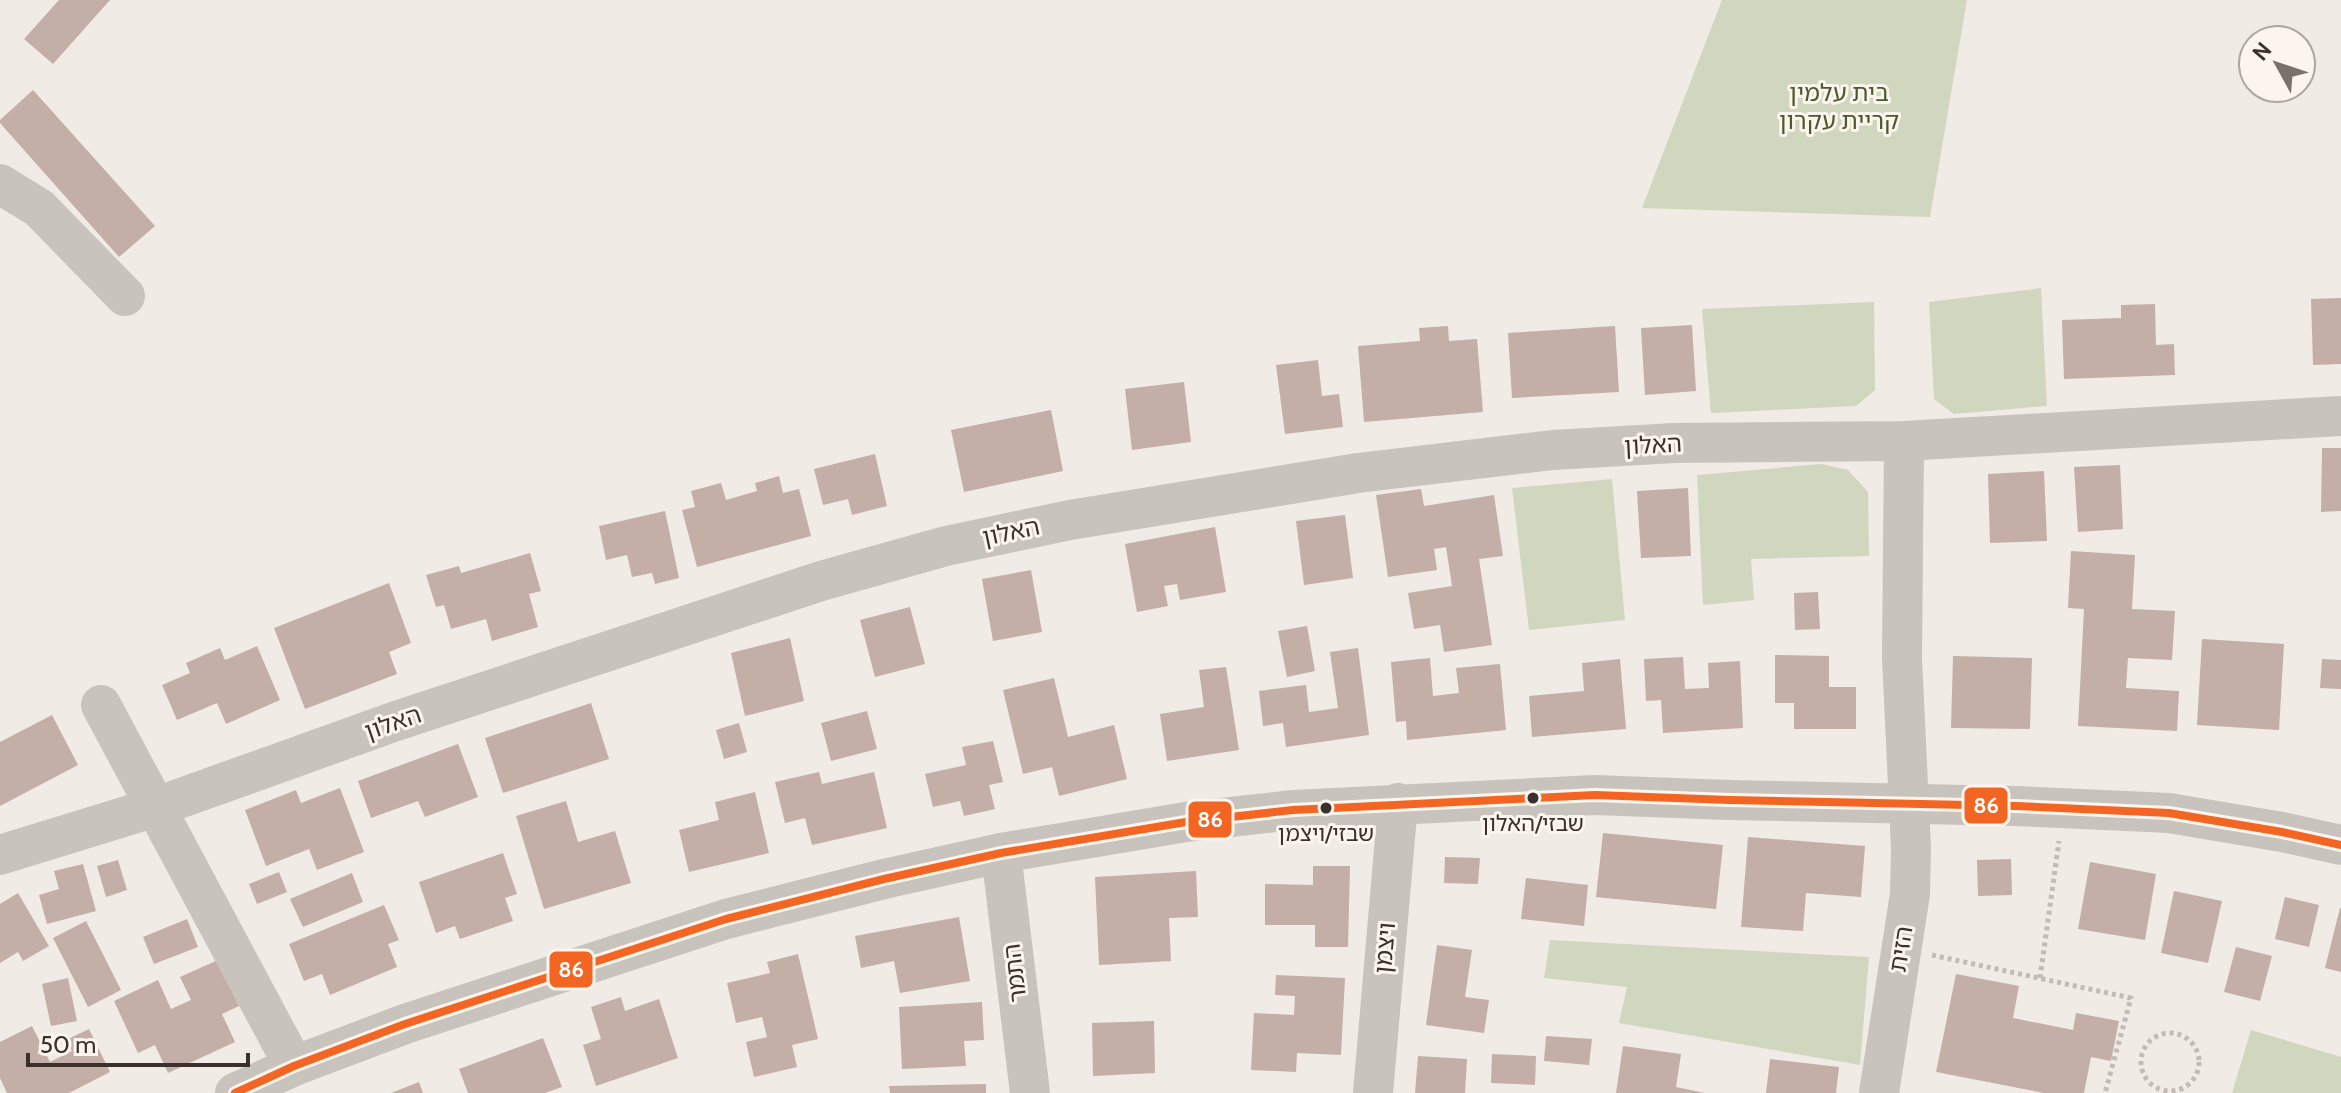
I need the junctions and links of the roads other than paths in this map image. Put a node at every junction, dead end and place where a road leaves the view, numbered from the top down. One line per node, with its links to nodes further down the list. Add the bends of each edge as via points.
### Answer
1 (0, 184): 2 (street, via 39,208)
2 (125, 296)
3 (2341, 416): 4 (street, האלון)
4 (1904, 441): 7 (street, via 1902,658); 8 (street, האלון, via 1553,450 1203,496 1024,529 821,581 396,721)
5 (101, 705): 8 (street)
6 (1398, 803): 7 (street, via 1595,795); 10 (street, via 1186,822); 15 (street, ויצמן)
7 (1908, 804): 9 (street, via 2169,813); 16 (street, הזית, via 1910,894)
8 (156, 807): 11 (street, האלון); 12 (street)
9 (2341, 845)
10 (1001, 853): 12 (street, via 726,919 534,980); 14 (street, התמר)
11 (0, 855)
12 (294, 1066): 13 (street)
13 (235, 1093)
14 (1030, 1093)
15 (1373, 1093)
16 (1879, 1093)

